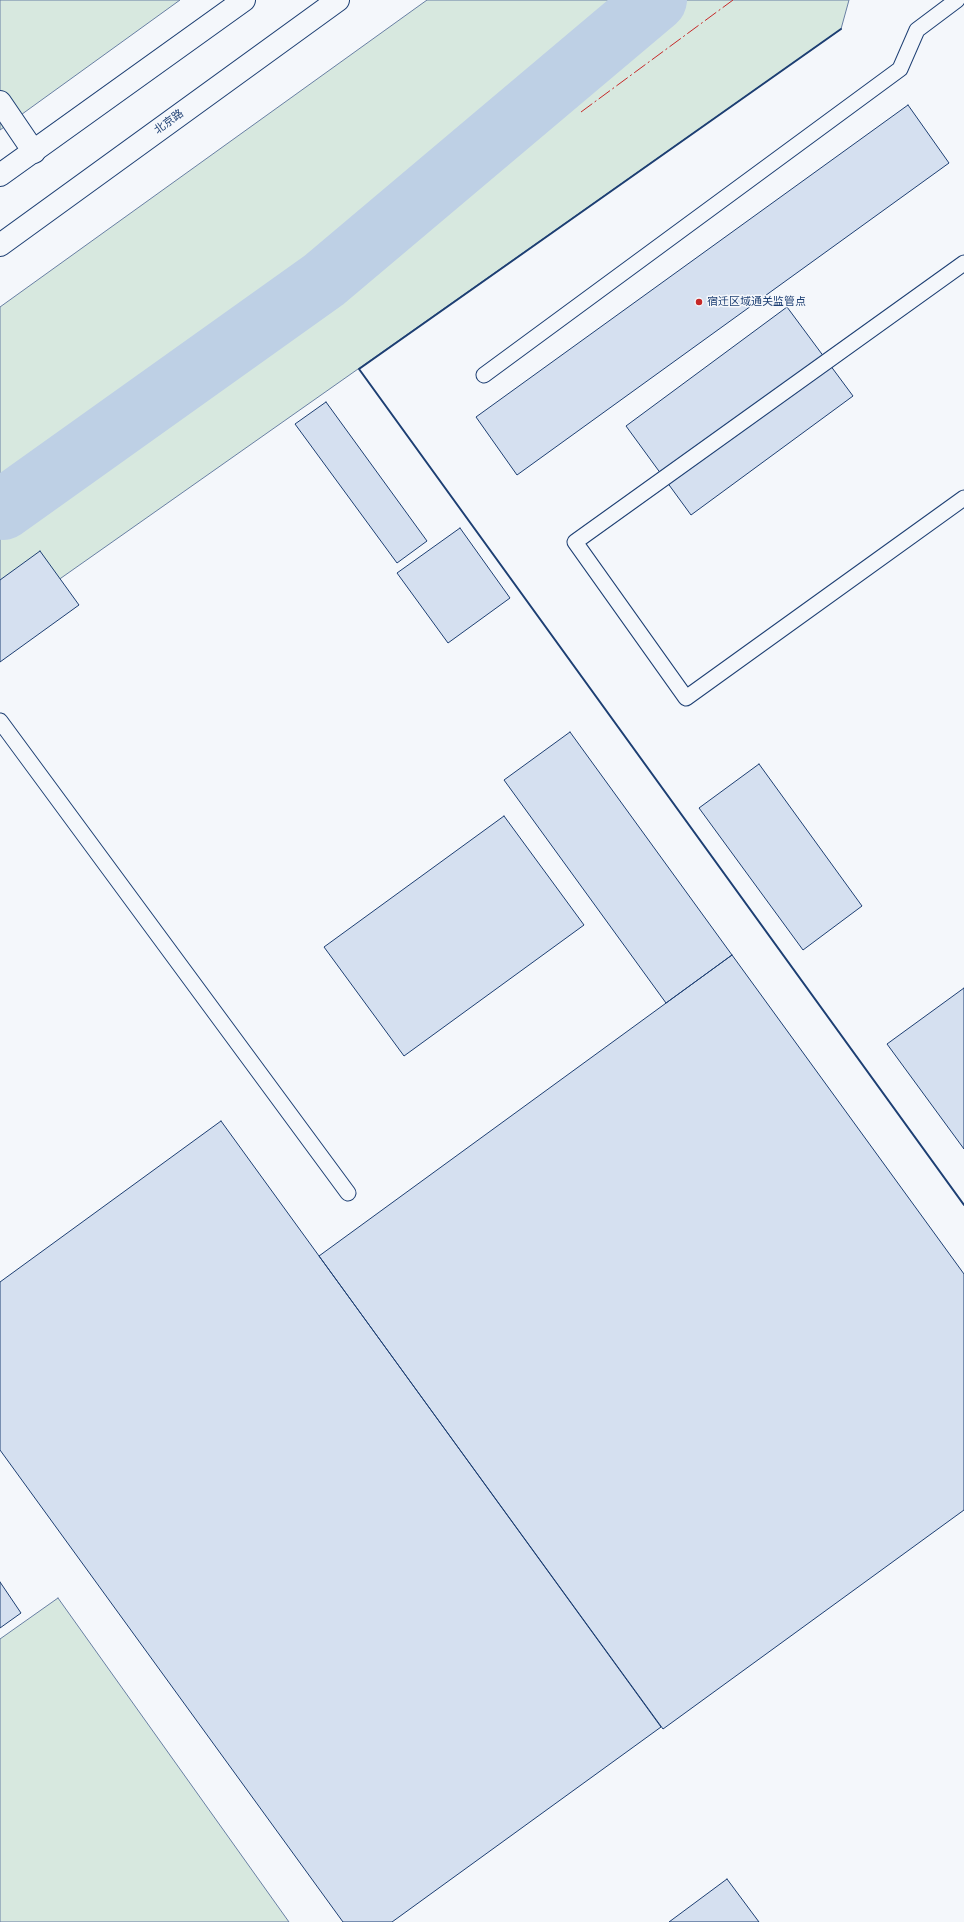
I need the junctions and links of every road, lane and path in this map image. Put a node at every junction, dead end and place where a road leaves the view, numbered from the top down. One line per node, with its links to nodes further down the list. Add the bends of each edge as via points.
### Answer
1 (244, 0): 5 (main road)
2 (338, 0): 7 (main road, 北京路)
3 (957, 0): 9 (lane, via 917,30 900,69)
4 (0, 102): 5 (main road)
5 (34, 152): 6 (main road)
6 (0, 175)
7 (0, 245)
8 (964, 263): 10 (lane, via 575,542 686,698)
9 (484, 375)
10 (964, 498)
11 (0, 721): 12 (lane)
12 (348, 1193)

